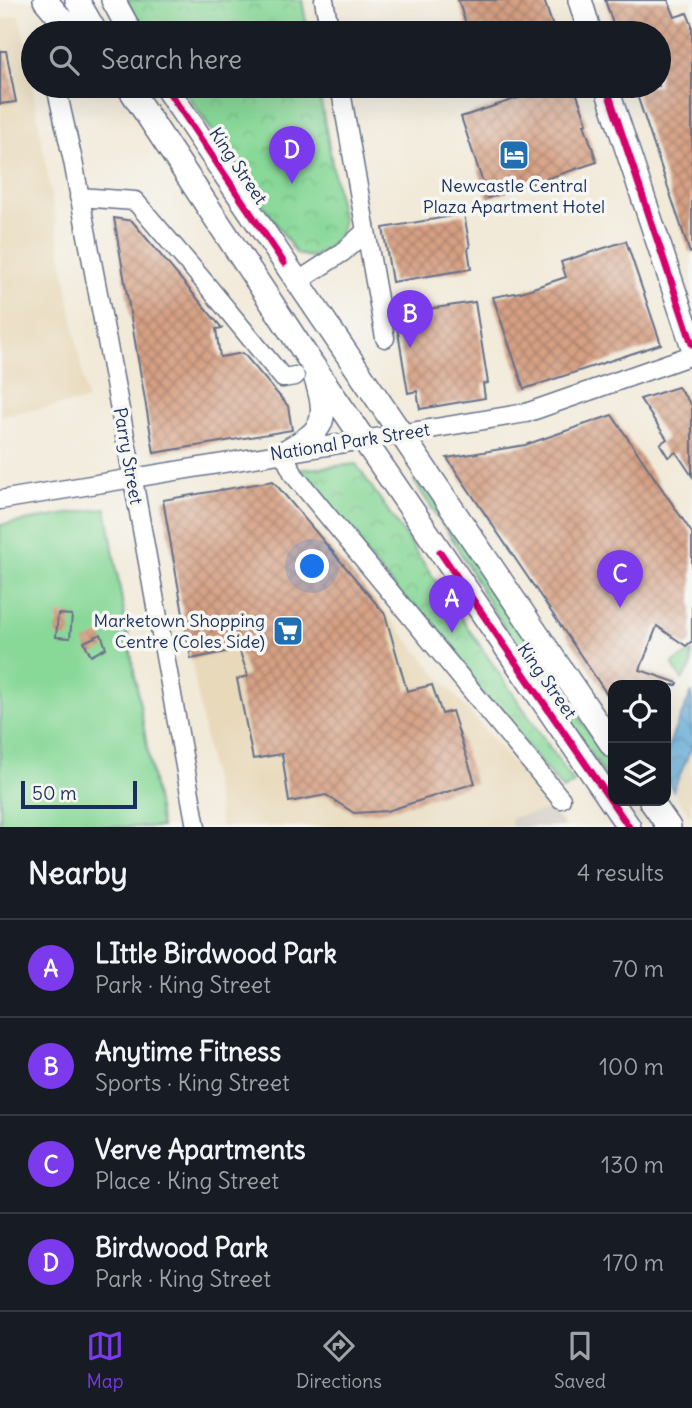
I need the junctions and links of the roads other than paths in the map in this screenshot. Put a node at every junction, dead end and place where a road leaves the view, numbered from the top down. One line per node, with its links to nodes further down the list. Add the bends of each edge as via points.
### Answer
1 (45, 0): 6 (main road)
2 (77, 0): 7 (main road)
3 (113, 0): 8 (main road)
4 (324, 0): 9 (street)
5 (580, 0): 10 (main road)
6 (63, 21)
7 (89, 21)
8 (124, 21)
9 (328, 21)
10 (586, 21)
11 (58, 98): 18 (street, Parry Street)
12 (124, 98): 17 (main road)
13 (135, 98): 17 (main road, King Street)
14 (173, 98): 20 (main road, King Street)
15 (342, 98): 19 (street)
16 (610, 98): 22 (main road)
17 (149, 120): 24 (main road, King Street)
18 (79, 197): 24 (street, via 135,201 283,378); 28 (street, Parry Street)
19 (366, 231): 20 (street); 21 (street)
20 (297, 282): 25 (main road, King Street)
21 (385, 338)
22 (692, 344)
23 (692, 355): 25 (street, National Park Street, via 526,413)
24 (303, 370): 26 (main road, King Street); 27 (main road, via 321,392 320,427)
25 (402, 433): 26 (street, National Park Street); 30 (main road, King Street)
26 (365, 440): 27 (street, National Park Street); 34 (main road, King Street)
27 (284, 453): 28 (street, National Park Street); 31 (street, via 311,497)
28 (132, 478): 29 (street, National Park Street); 33 (street, Parry Street)
29 (0, 500)
30 (611, 743)
31 (561, 799)
32 (654, 806): 35 (main road)
33 (196, 827)
34 (628, 827)
35 (669, 827)

